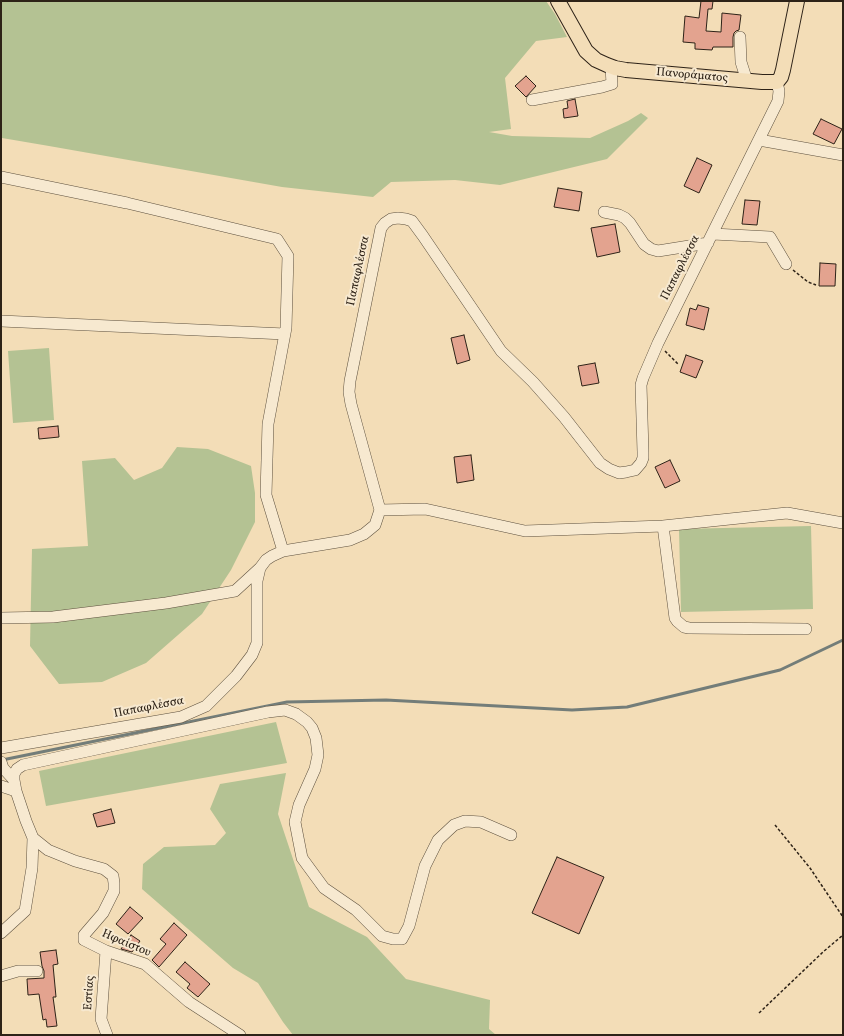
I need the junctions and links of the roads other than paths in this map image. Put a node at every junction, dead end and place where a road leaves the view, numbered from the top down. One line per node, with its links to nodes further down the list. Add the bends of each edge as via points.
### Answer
1 (558, 1): 4 (main road, Πανοράματος, via 586,51 596,60)
2 (797, 1): 6 (main road, via 783,70)
3 (740, 37): 5 (street, via 741,62)
4 (611, 67): 5 (main road, Πανοράματος); 7 (street, via 612,84)
5 (747, 81): 6 (main road, Πανοράματος)
6 (777, 82): 8 (street, Παπαφλέσσα, via 778,101)
7 (532, 100)
8 (759, 140): 9 (street); 12 (street, Παπαφλέσσα)
9 (843, 155)
10 (1, 177): 15 (street, via 127,203 277,239 288,256)
11 (604, 212): 12 (street, via 625,218 644,244 658,251)
12 (710, 239): 13 (street, via 770,237); 16 (street, Παπαφλέσσα, via 658,342 643,378 643,458 635,470 619,472 600,463 564,417 501,351 412,222 398,218 385,223 381,228 349,392)
13 (786, 264)
14 (1, 321): 15 (street)
15 (285, 334): 19 (street, via 268,424 266,495)
16 (380, 510): 18 (street, via 425,509 525,531); 19 (street, via 376,526 356,538)
17 (843, 523): 18 (street, via 787,513)
18 (663, 526): 22 (street, via 675,618 684,627)
19 (284, 551): 20 (street, via 266,560)
20 (260, 568): 21 (street, via 235,591 166,603 60,616); 23 (street, Παπαφλέσσα, via 257,581 257,643 252,655 236,676 206,706 181,717)
21 (1, 618)
22 (806, 629)
23 (1, 748)
24 (2, 765): 25 (street)
25 (16, 780): 26 (street); 27 (street, via 23,765 268,712 285,710 296,714 312,728 318,755 295,822 302,858 324,888 356,910 382,936 393,939 402,938 409,926 425,866 438,840 454,825 466,821 481,822); 28 (street)
26 (1, 786)
27 (511, 835)
28 (33, 838): 29 (street, via 32,868 25,911); 30 (street, Ηφαίστου, via 48,850 104,869 113,876 114,891 103,913 84,935 84,940)
29 (1, 933)
30 (106, 951): 33 (street, Ηφαίστου, via 145,964 189,1002); 34 (street, Εστίας, via 101,1019)
31 (37, 970): 32 (street, via 18,971)
32 (1, 976)
33 (236, 1034)
34 (107, 1035)

